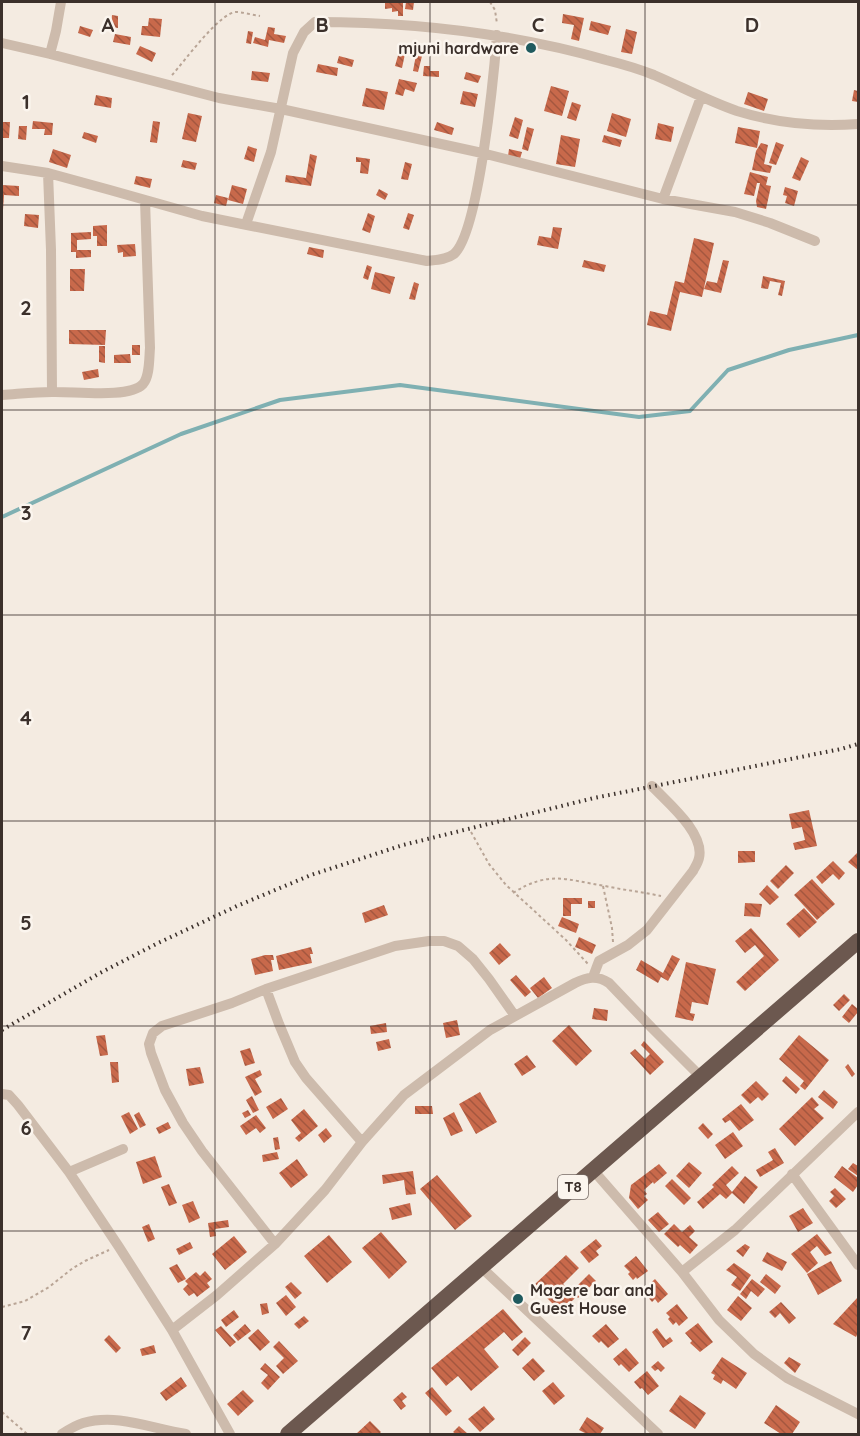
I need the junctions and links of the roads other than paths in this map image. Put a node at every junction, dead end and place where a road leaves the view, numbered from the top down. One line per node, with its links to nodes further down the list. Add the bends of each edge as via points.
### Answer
1 (61, 2): 4 (street)
2 (497, 35): 5 (street, via 616,63 652,74); 6 (street, via 414,26 315,22 304,32 293,53); 8 (street)
3 (2, 43): 4 (street)
4 (50, 54): 6 (street, via 219,98)
5 (701, 97): 7 (street, via 771,119); 11 (street)
6 (281, 109): 8 (street); 13 (street)
7 (858, 124)
8 (482, 153): 11 (street); 13 (street, via 468,229 454,254 445,259 427,261)
9 (2, 166): 10 (street)
10 (48, 173): 12 (street); 15 (street)
11 (663, 199): 14 (street, via 735,212)
12 (145, 200): 13 (street); 15 (street, via 150,348 146,378 136,388 124,392)
13 (246, 224)
14 (815, 241)
15 (52, 392): 16 (street)
16 (2, 395)
17 (652, 786): 19 (street, via 687,822 698,843 699,860 647,930 599,961)
18 (858, 940): 22 (highway, T8)
19 (594, 974): 21 (street); 22 (street, via 609,983)
20 (266, 989): 21 (street, via 395,946 444,941 458,946 473,959); 25 (street, via 295,1062); 30 (street, via 162,1026 153,1033 149,1044 165,1090 183,1123)
21 (515, 1016): 25 (street, via 462,1049 404,1095)
22 (701, 1077): 27 (highway, T8)
23 (2, 1094): 28 (street, via 9,1095 18,1105)
24 (858, 1112): 29 (street)
25 (362, 1142): 30 (street)
26 (123, 1149): 28 (street)
27 (593, 1170): 32 (highway, T8); 33 (street)
28 (69, 1172): 34 (street)
29 (792, 1174): 31 (street); 33 (street, via 735,1230)
30 (275, 1244): 34 (street)
31 (858, 1264)
32 (481, 1267): 36 (highway, T8); 40 (street)
33 (682, 1272): 35 (street, via 719,1320 754,1354 787,1378)
34 (172, 1329): 39 (street)
35 (858, 1414)
36 (293, 1432)
37 (62, 1434): 38 (street, via 81,1424 103,1420)
38 (186, 1434)
39 (230, 1434)
40 (658, 1434)

